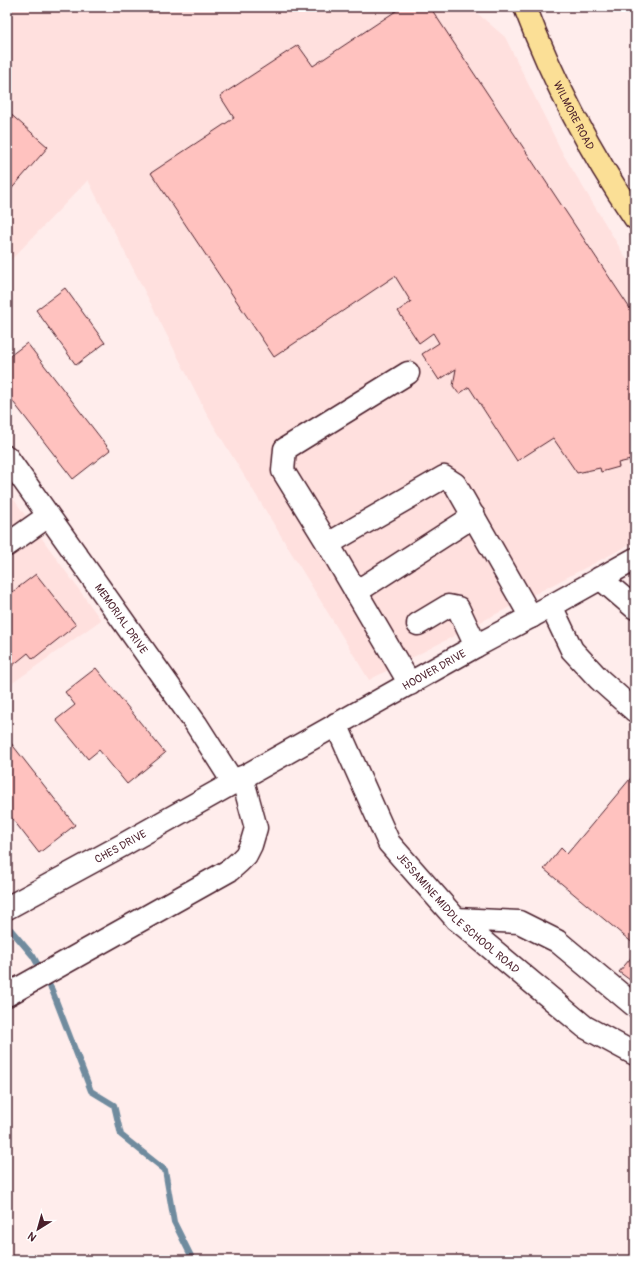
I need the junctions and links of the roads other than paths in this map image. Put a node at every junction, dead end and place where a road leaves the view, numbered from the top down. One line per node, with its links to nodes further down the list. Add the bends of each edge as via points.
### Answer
1 (525, 7): 2 (main road, WILMORE ROAD, via 569,108)
2 (635, 218)
3 (408, 374): 7 (street, via 285,449 284,471)
4 (7, 457): 5 (street, MEMORIAL DRIVE)
5 (48, 516): 8 (street); 20 (street, MEMORIAL DRIVE)
6 (474, 516): 7 (street, via 455,484 444,477); 11 (street); 14 (street)
7 (328, 544): 11 (street)
8 (7, 545)
9 (635, 559): 10 (street, HOOVER DRIVE)
10 (600, 578): 12 (street, HOOVER DRIVE); 13 (street)
11 (356, 592): 17 (street)
12 (552, 606): 14 (street, HOOVER DRIVE); 18 (street, via 572,650)
13 (635, 608)
14 (531, 617): 16 (street, HOOVER DRIVE)
15 (418, 624): 16 (street, via 448,606 458,608)
16 (476, 646): 17 (street, HOOVER DRIVE)
17 (410, 684): 19 (street, HOOVER DRIVE)
18 (635, 711)
19 (336, 724): 20 (street, HOOVER DRIVE); 22 (street, JESSAMINE MIDDLE SCHOOL ROAD, via 389,843)
20 (238, 780): 21 (street, CHES DRIVE); 23 (street, MEMORIAL DRIVE, via 256,828 252,845 240,862)
21 (7, 908)
22 (456, 920): 24 (street, via 519,922 557,941); 25 (street, JESSAMINE MIDDLE SCHOOL ROAD, via 584,1027)
23 (7, 995)
24 (635, 1006)
25 (635, 1054)

